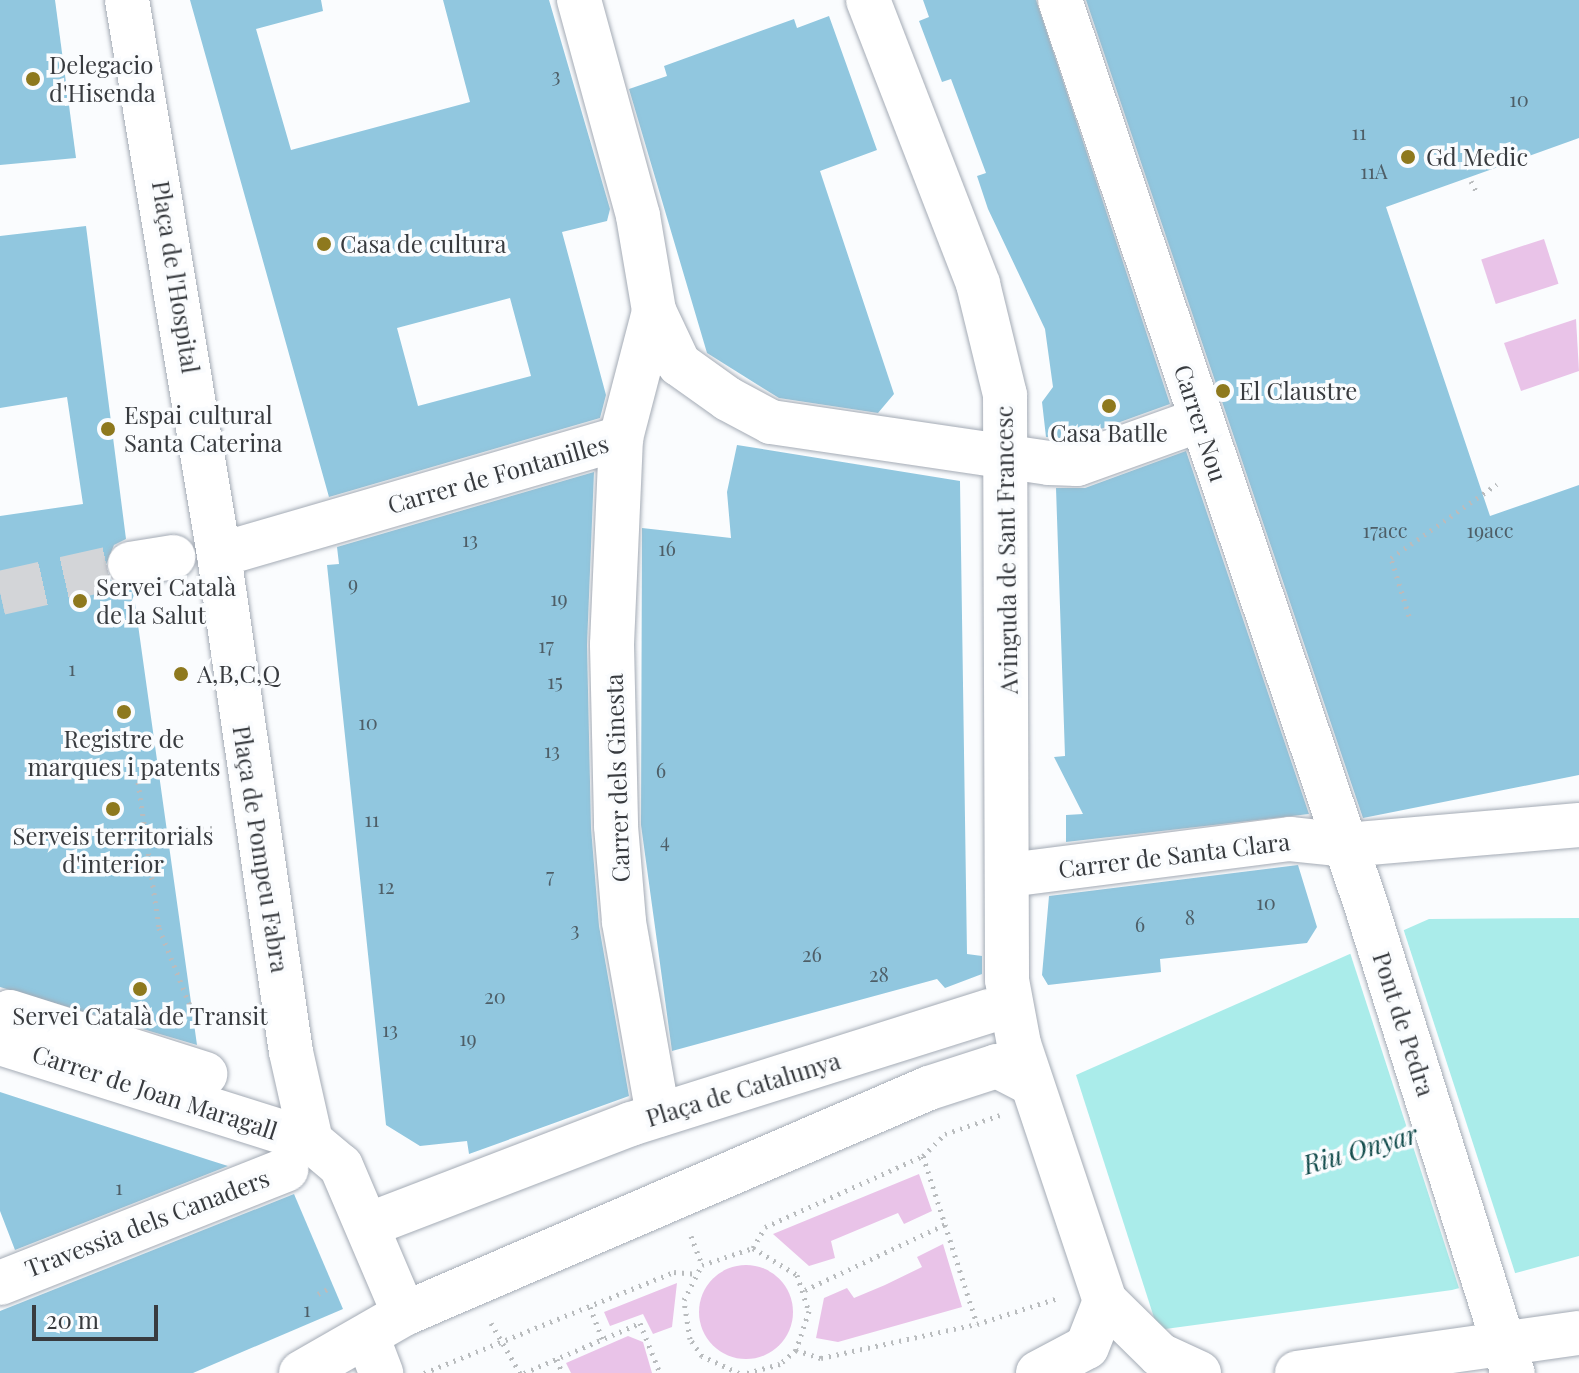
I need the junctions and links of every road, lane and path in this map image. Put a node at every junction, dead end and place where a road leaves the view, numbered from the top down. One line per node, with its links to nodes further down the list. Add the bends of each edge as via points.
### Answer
1 (127, 0): 12 (street, Plaça de l'Hospital)
2 (579, 0): 7 (street, via 638,216)
3 (868, 0): 10 (street, Avinguda de Sant Francesc, via 982,299 1005,395)
4 (1060, 0): 8 (street, Carrer Nou)
5 (1471, 181): 6 (path)
6 (1477, 193)
7 (654, 311): 9 (street, Carrer de Fontanilles); 10 (street, via 679,364 771,422)
8 (1200, 420): 10 (street, via 1077,464); 20 (street, Carrer Nou)
9 (621, 438): 12 (street, Carrer de Fontanilles); 29 (street, Carrer dels Ginesta, via 612,645 616,826 624,922)
10 (1009, 459): 21 (street, Avinguda de Sant Francesc)
11 (1497, 484): 15 (path, via 1391,558)
12 (219, 555): 30 (street, Plaça de Pompeu Fabra, via 291,1052)
13 (173, 557): 14 (street)
14 (130, 564)
15 (1409, 616)
16 (138, 782): 19 (path)
17 (1579, 825): 20 (street, Carrer de Santa Clara)
18 (213, 828): 19 (path)
19 (146, 833): 24 (path, via 159,928)
20 (1346, 845): 21 (street, Carrer de Santa Clara, via 1290,839); 50 (street, Pont de Pedra)
21 (1009, 875): 22 (street, Avinguda de Sant Francesc)
22 (998, 996): 27 (street); 28 (street); 29 (street, Plaça de Catalunya)
23 (0, 1021): 26 (street, via 10,1012)
24 (200, 1030)
25 (0, 1043): 30 (street, Carrer de Joan Maragall)
26 (205, 1074)
27 (929, 1088): 28 (street, via 997,1066); 42 (street)
28 (1018, 1098): 31 (path, via 945,1134); 40 (street)
29 (658, 1115): 33 (street, Plaça de Catalunya)
30 (298, 1155): 33 (street, via 341,1166); 35 (street, Travessia dels Canaders)
31 (923, 1156): 32 (path); 34 (path, via 765,1227)
32 (946, 1224): 38 (path); 44 (path)
33 (368, 1225): 42 (street)
34 (753, 1248): 36 (path, via 719,1254); 38 (path, via 786,1262)
35 (3, 1272)
36 (696, 1274): 41 (path, via 674,1272); 58 (path, via 684,1300 690,1339 702,1356)
37 (330, 1288): 39 (path)
38 (805, 1290): 48 (path, via 807,1321)
39 (318, 1294)
40 (1084, 1298): 44 (path); 60 (street, via 1087,1347); 61 (street, via 1160,1355)
41 (590, 1307): 46 (path); 47 (path)
42 (404, 1314): 49 (street)
43 (489, 1321): 47 (path)
44 (977, 1324): 48 (path, via 821,1358)
45 (1579, 1333): 50 (street)
46 (602, 1339): 51 (path); 57 (path, via 640,1323)
47 (508, 1341): 54 (path); 55 (path)
48 (796, 1350): 59 (path, via 780,1364)
49 (374, 1355): 53 (street)
50 (1508, 1357): 52 (street)
51 (556, 1359): 55 (path); 56 (path)
52 (1320, 1372)
53 (301, 1373)
54 (424, 1373)
55 (522, 1373)
56 (562, 1373)
57 (660, 1373)
58 (739, 1373)
59 (746, 1373)
60 (1038, 1373)
61 (1199, 1373)

